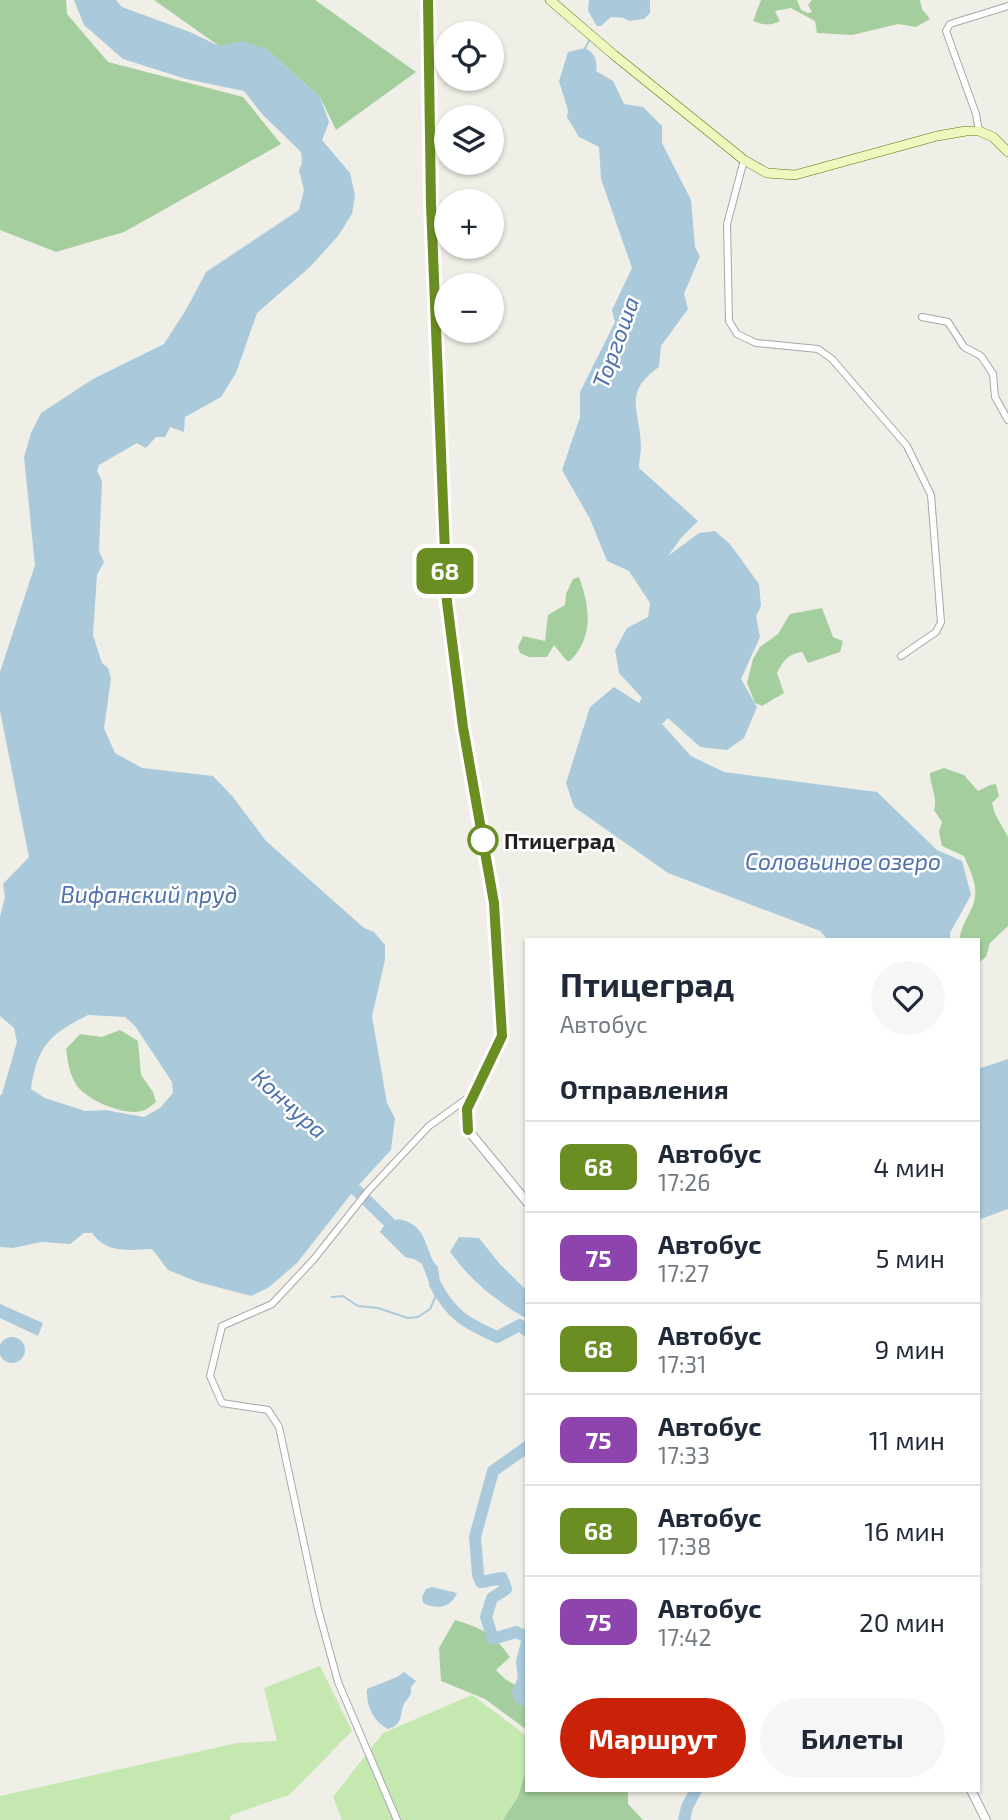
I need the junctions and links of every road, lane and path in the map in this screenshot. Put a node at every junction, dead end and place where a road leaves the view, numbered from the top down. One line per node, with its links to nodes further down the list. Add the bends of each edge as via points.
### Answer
1 (428, 0): 10 (street, via 447,602 494,903 502,1036)
2 (550, 0): 6 (main road)
3 (1008, 6): 4 (street, via 950,23 946,31)
4 (979, 131): 5 (main road); 6 (main road, via 937,136 795,174 767,173)
5 (1008, 152)
6 (744, 160): 9 (street, via 727,224 729,321 737,334 756,343 818,349 832,359 907,446 931,495 941,622 936,632)
7 (922, 317): 8 (street, via 948,322 964,347 981,356 993,374 995,397)
8 (1008, 420)
9 (901, 656)
10 (475, 1094): 11 (street, via 467,1109 468,1130); 13 (street, via 429,1126 272,1304 222,1326 210,1376 222,1403 268,1410 279,1427 338,1682)
11 (525, 1200)
12 (972, 1792): 14 (street)
13 (397, 1820)
14 (986, 1820)

